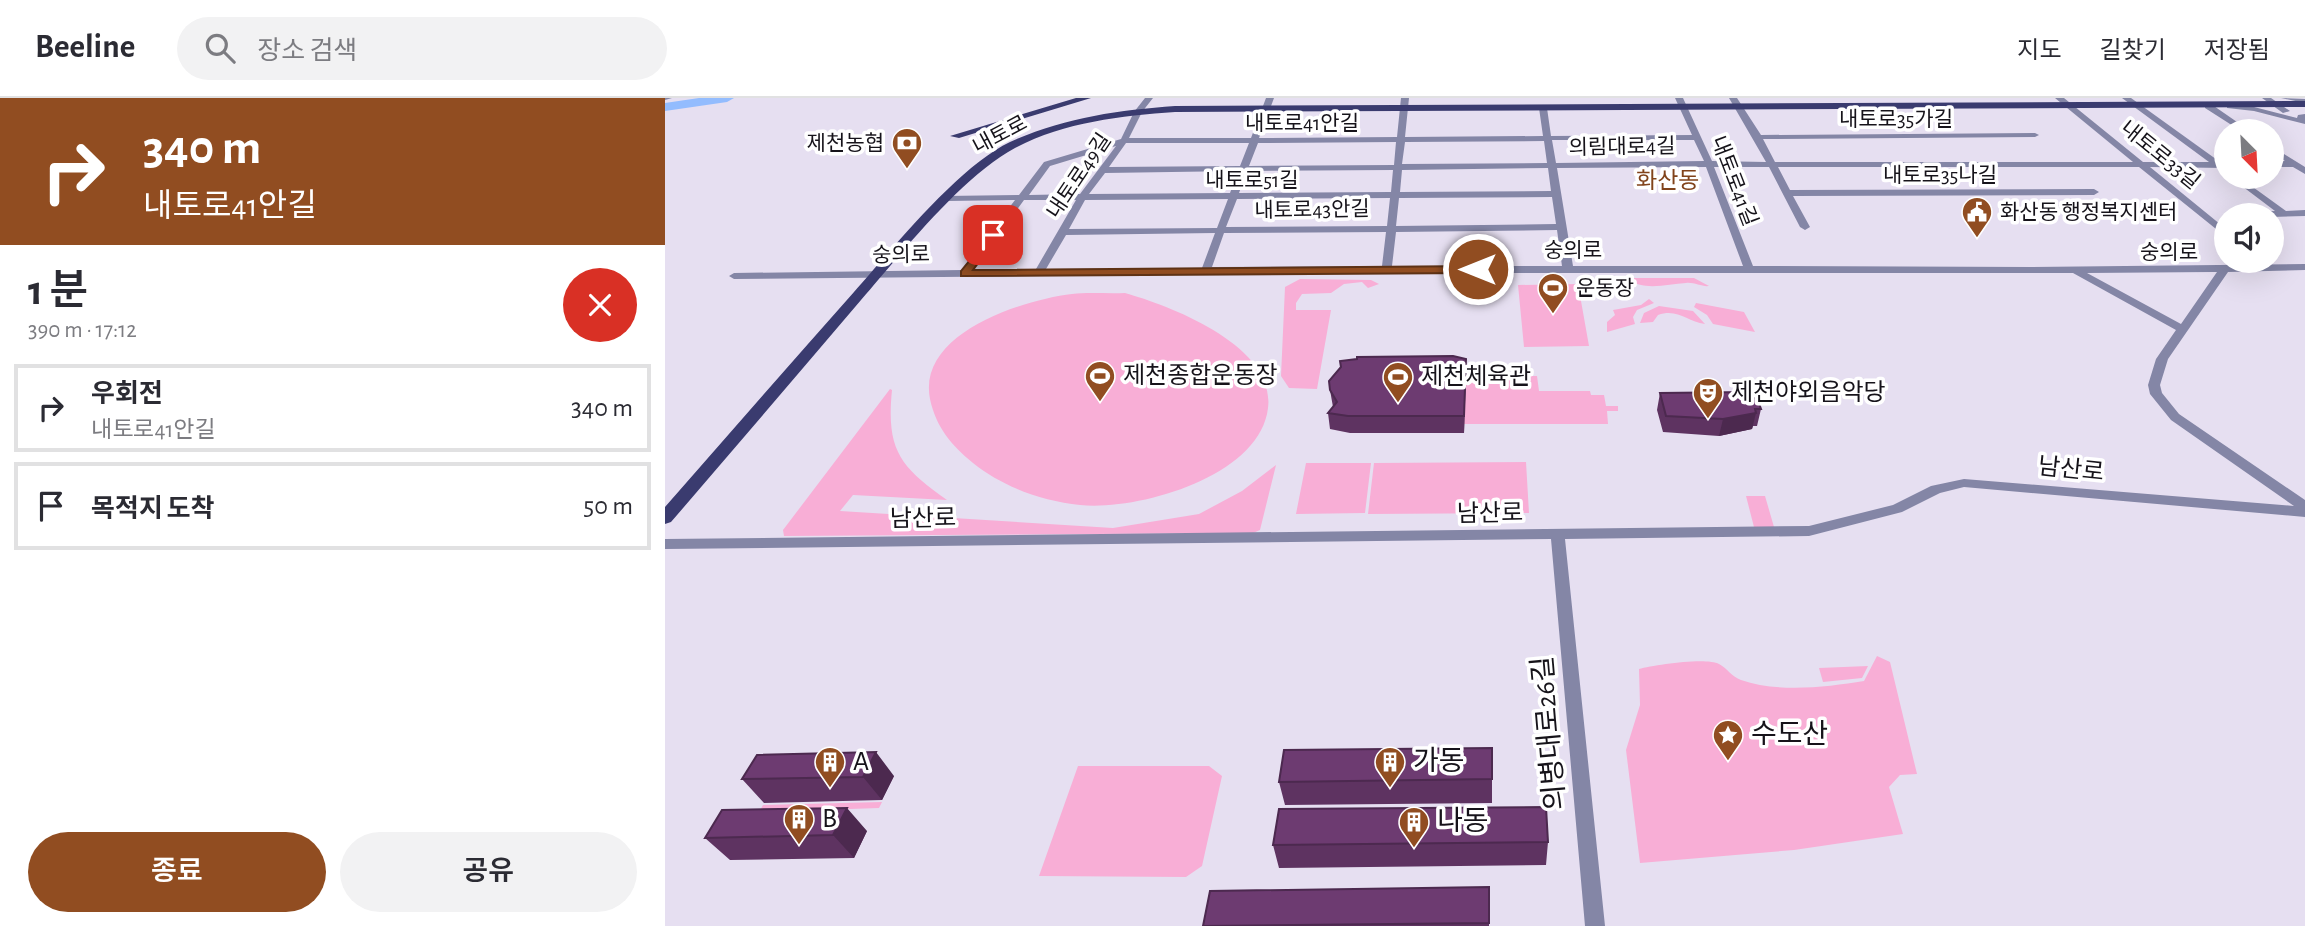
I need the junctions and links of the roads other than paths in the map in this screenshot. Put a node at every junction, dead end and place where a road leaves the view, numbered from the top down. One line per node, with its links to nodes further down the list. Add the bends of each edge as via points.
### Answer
1 (1086, 98): 22 (main road)
2 (1149, 98): 18 (street, 내토로49길)
3 (2059, 98): 13 (street, 내토로33길)
4 (2126, 98): 14 (street)
5 (2244, 98): 16 (main road)
6 (2266, 98): 7 (street)
7 (2281, 101): 12 (main road, 내토로); 16 (main road, 내토로); 19 (street)
8 (1735, 102): 11 (main road, 내토로); 13 (main road, 내토로); 24 (street)
9 (1267, 103): 10 (main road, 내토로); 18 (main road, 내토로); 26 (street)
10 (1404, 103): 17 (main road, 내토로); 27 (street)
11 (1681, 103): 17 (main road, 내토로); 23 (street, 내토로41길)
12 (2305, 103)
13 (2069, 106): 14 (main road, 내토로); 34 (street, 내토로33길)
14 (2136, 106): 15 (main road, 내토로); 30 (street)
15 (2208, 106): 16 (main road, 내토로); 20 (street)
16 (2230, 106): 19 (street)
17 (1543, 108): 25 (street)
18 (1138, 112): 28 (street, 내토로49길); 48 (main road, 내토로, via 1071,124 1013,145 978,167)
19 (2304, 118)
20 (2228, 119)
21 (2035, 135): 24 (street, 내토로35가길)
22 (955, 136)
23 (1698, 137): 25 (street, 내토로41안길); 32 (street, 내토로41길)
24 (1758, 137): 31 (street)
25 (1546, 139): 27 (street, 내토로41안길); 35 (street)
26 (1253, 140): 27 (street, 내토로41안길); 28 (street, 내토로41안길); 38 (street)
27 (1399, 140): 36 (street)
28 (1124, 141): 39 (street, 내토로49길); 45 (street, 내토로41안길, via 1047,164)
29 (2284, 155): 33 (street)
30 (2214, 161)
31 (1772, 163): 32 (street, 의림대로4길); 34 (street, 의림대로4길); 43 (street)
32 (1709, 164): 35 (street, 의림대로4길); 62 (street, 내토로41길)
33 (2300, 164): 40 (street)
34 (2144, 165): 37 (street, 의림대로4길); 53 (street, 내토로33길)
35 (1551, 166): 36 (street, 의림대로4길); 44 (street)
36 (1397, 167): 38 (street, 의림대로4길); 47 (street)
37 (2214, 167)
38 (1243, 168): 39 (street, 의림대로4길); 46 (street)
39 (1103, 170): 49 (street, 내토로49길)
40 (2305, 171)
41 (2250, 189): 50 (street)
42 (2094, 192): 43 (street, 내토로35나길)
43 (1787, 193): 55 (street)
44 (1557, 194): 47 (street, 내토로51길); 54 (street)
45 (1021, 197): 48 (street, 내토로51길); 49 (street, 내토로51길); 67 (street, 내토로41안길)
46 (1233, 197): 47 (street, 내토로51길); 49 (street, 내토로51길); 57 (street)
47 (1395, 197): 56 (street)
48 (948, 198): 70 (main road, 내토로)
49 (1081, 198): 58 (street, 내토로49길)
50 (2269, 203)
51 (2305, 213): 52 (street)
52 (2284, 214)
53 (2214, 219)
54 (1562, 227): 56 (street, 내토로43안길); 61 (street)
55 (1805, 227)
56 (1393, 228): 57 (street, 내토로43안길); 63 (street)
57 (1220, 230): 58 (street, 내토로43안길); 65 (street)
58 (1063, 232): 68 (street, 내토로49길)
59 (2284, 266): 60 (street, 숭의로)
60 (2305, 267)
61 (1568, 269): 62 (street, 숭의로); 63 (street, 숭의로)
62 (1749, 269): 66 (street, 숭의로)
63 (1387, 270): 65 (street, 숭의로)
64 (2214, 271): 66 (street, 숭의로)
65 (1205, 272): 68 (street, 숭의로)
66 (2076, 272): 72 (street, 숭의로)
67 (965, 273): 68 (street, 숭의로); 70 (street, 숭의로)
68 (1039, 273)
69 (2222, 273): 72 (street)
70 (878, 274): 71 (street, 숭의로); 74 (main road, 내토로)
71 (734, 276)
72 (2184, 330): 73 (street, via 2159,366 2154,385 2162,405)
73 (2305, 509): 75 (street, 남산로, via 1964,483 1936,489 1897,509 1809,531)
74 (665, 518)
75 (1558, 536): 76 (street, 남산로); 77 (street, 의병대로26길)
76 (665, 544)
77 (1595, 926)

